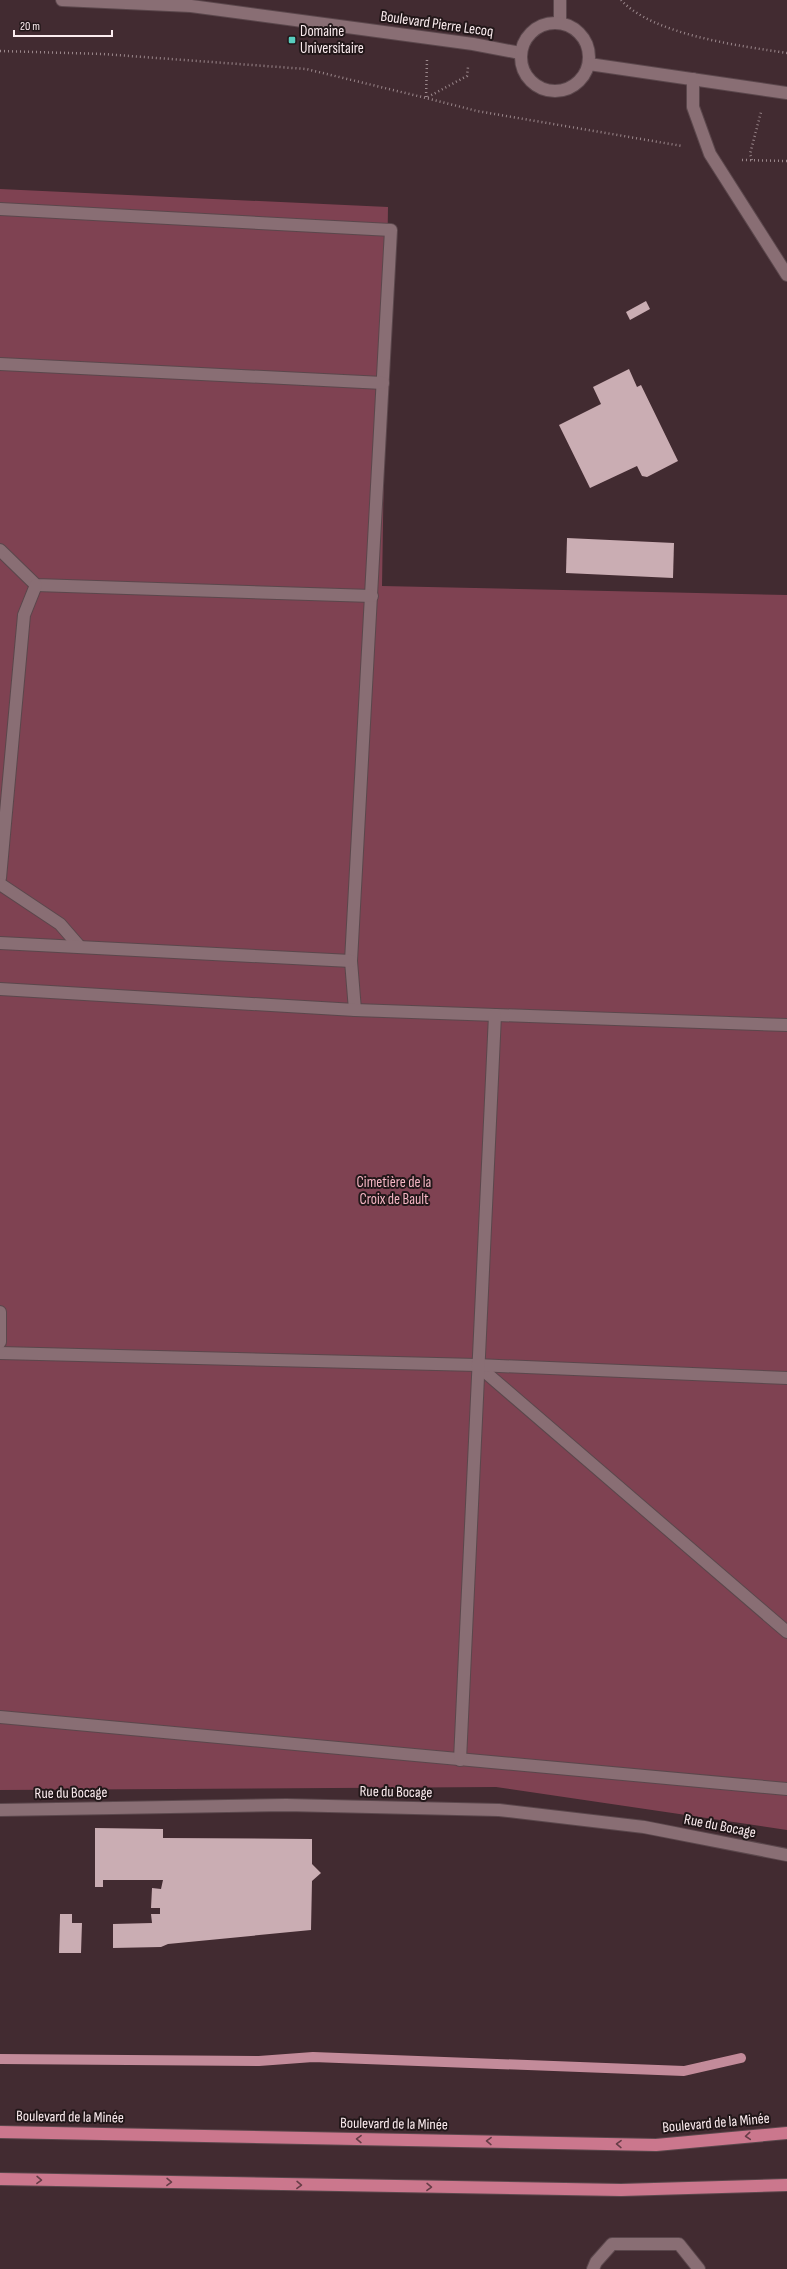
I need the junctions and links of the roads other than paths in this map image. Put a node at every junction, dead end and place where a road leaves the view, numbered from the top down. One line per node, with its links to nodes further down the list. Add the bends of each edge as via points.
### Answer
1 (62, 0): 4 (street, Boulevard Pierre Lecoq, via 191,6 473,44)
2 (560, 0): 3 (street)
3 (560, 23): 4 (street, via 539,26 530,33); 5 (street, via 571,26 580,33 590,52)
4 (520, 53): 5 (street, via 521,65 526,76 544,90 555,92 567,90 578,84)
5 (589, 64): 6 (street)
6 (693, 79): 7 (street); 9 (street, via 693,107 710,154)
7 (787, 93)
8 (0, 209): 11 (street, via 390,230)
9 (787, 275)
10 (0, 364): 11 (street)
11 (383, 382): 14 (street)
12 (0, 550): 13 (street)
13 (36, 585): 14 (street); 15 (street, via 24,615)
14 (372, 596): 19 (street)
15 (0, 878)
16 (0, 884): 18 (street, via 60,924)
17 (0, 943): 18 (street)
18 (80, 947): 19 (street)
19 (352, 961): 21 (street)
20 (0, 989): 21 (street)
21 (355, 1010): 22 (street)
22 (495, 1015): 23 (street); 27 (street)
23 (787, 1025)
24 (0, 1312): 25 (street)
25 (0, 1342)
26 (0, 1353): 27 (street)
27 (477, 1365): 28 (street); 29 (street); 31 (street)
28 (787, 1378)
29 (787, 1632)
30 (0, 1717): 31 (street)
31 (460, 1760): 32 (street)
32 (787, 1789)
33 (0, 1810): 34 (street, Rue du Bocage, via 286,1805 499,1810 644,1827)
34 (787, 1856)
35 (0, 2132): 36 (main road, Boulevard de la Minée, one-way to 35, via 656,2145)
36 (787, 2132)
37 (0, 2179): 38 (main road, one-way to 38, via 621,2190)
38 (787, 2185)
39 (594, 2269): 40 (street, via 596,2262 612,2244 679,2244)
40 (699, 2269)

